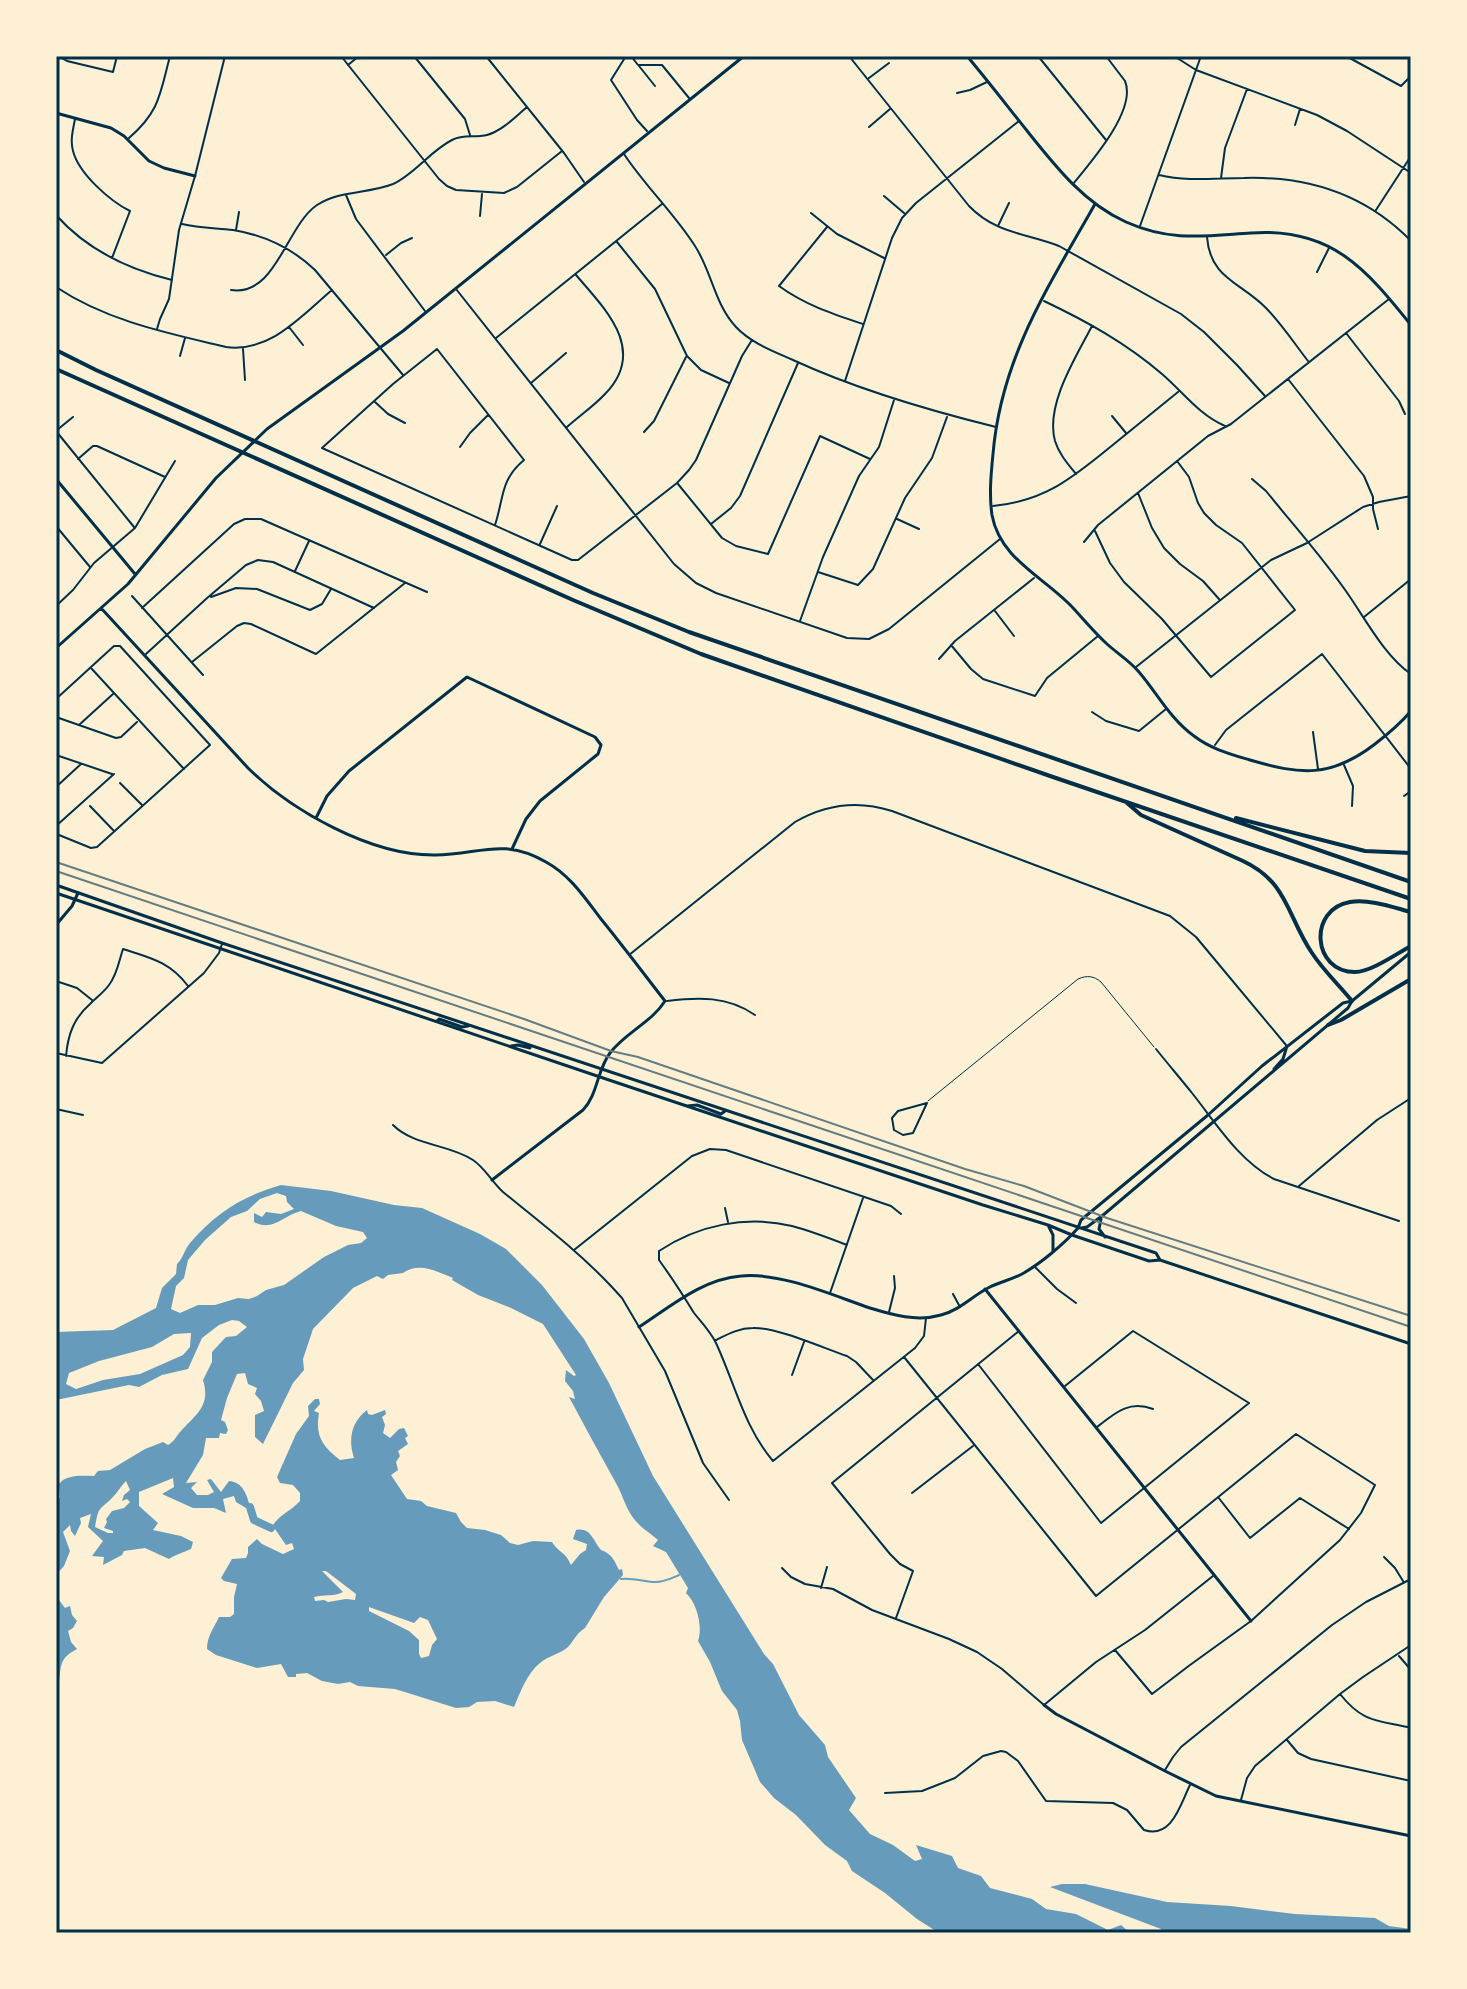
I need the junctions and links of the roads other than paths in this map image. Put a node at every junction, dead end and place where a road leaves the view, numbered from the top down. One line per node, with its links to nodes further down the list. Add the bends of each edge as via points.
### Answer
1 (58, 56): 2 (street, via 113,72)
2 (117, 56)
3 (170, 56): 39 (street, via 155,108)
4 (225, 56): 48 (street)
5 (341, 56): 19 (street)
6 (359, 56): 19 (street)
7 (414, 56): 38 (street, via 465,119)
8 (486, 56): 29 (street)
9 (628, 56): 20 (street); 37 (street, via 611,80)
10 (744, 56): 28 (street)
11 (849, 56): 23 (street)
12 (967, 56): 24 (street)
13 (1038, 56): 40 (street)
14 (1106, 56): 40 (street, via 1128,90)
15 (1174, 56): 21 (street)
16 (1201, 56): 21 (street)
17 (1346, 56): 22 (street, via 1401,86)
18 (889, 63): 23 (street)
19 (348, 65): 44 (street)
20 (638, 65): 25 (street); 28 (street, via 662,65)
21 (1196, 70): 26 (street); 47 (street)
22 (1411, 76)
23 (868, 79): 30 (street)
24 (988, 82): 27 (street); 34 (street)
25 (655, 86)
26 (1247, 89): 31 (street); 50 (street, via 1225,148)
27 (957, 93)
28 (690, 99): 37 (street)
29 (527, 107): 38 (street, via 495,132); 41 (street)
30 (891, 108): 36 (street); 49 (street)
31 (1301, 108): 35 (street); 45 (street)
32 (56, 113): 33 (street)
33 (76, 118): 39 (street, via 107,126); 78 (street, via 72,146 80,166 109,198 130,211)
34 (1019, 121): 49 (street); 52 (street)
35 (1295, 125)
36 (869, 127)
37 (648, 133): 42 (street)
38 (470, 136): 44 (street, via 452,140)
39 (127, 139): 48 (street, via 154,164)
40 (1106, 141): 52 (street)
41 (562, 151): 51 (street); 54 (street, via 513,190)
42 (623, 153): 51 (street); 57 (street)
43 (1411, 156): 45 (street)
44 (424, 161): 53 (street, via 394,183); 54 (street, via 447,186)
45 (1403, 168): 46 (street); 59 (street)
46 (1411, 173)
47 (1159, 175): 50 (street); 67 (street)
48 (195, 176): 65 (street)
49 (947, 178): 62 (street); 68 (street)
50 (1221, 179): 59 (street, via 1314,184)
51 (585, 183): 84 (street)
52 (1073, 185): 58 (street)
53 (346, 193): 74 (street, via 311,210); 77 (street, via 356,219)
54 (482, 193): 64 (street)
55 (884, 196): 62 (street)
56 (1009, 203): 68 (street)
57 (662, 204): 72 (street); 99 (street, via 694,244 725,313)
58 (1095, 204): 67 (street); 76 (street)
59 (1375, 211): 73 (street)
60 (239, 212): 69 (street)
61 (811, 213): 66 (street)
62 (905, 214): 79 (street)
63 (56, 215): 78 (street, via 77,237)
64 (480, 216)
65 (180, 224): 69 (street); 82 (street)
66 (827, 227): 79 (street); 91 (street, via 779,286 815,307)
67 (1140, 227): 70 (street)
68 (998, 228): 76 (street)
69 (236, 231): 74 (street)
70 (1207, 237): 75 (street, via 1277,233); 107 (street, via 1219,272 1265,307)
71 (412, 238): 77 (street)
72 (616, 241): 81 (street); 106 (street, via 655,289)
73 (1411, 241)
74 (284, 247): 85 (street, via 256,285); 86 (street)
75 (1330, 247): 80 (street); 87 (street, via 1363,269)
76 (1068, 251): 88 (street); 117 (street, via 1193,323)
77 (385, 255): 89 (street)
78 (112, 258): 82 (street)
79 (885, 258): 91 (street)
80 (1317, 272)
81 (575, 274): 98 (street); 128 (street, via 615,323 622,358 608,391)
82 (173, 280): 95 (street)
83 (56, 287): 95 (street)
84 (456, 289): 89 (street); 98 (street)
85 (231, 290)
86 (332, 290): 94 (street); 102 (street)
87 (1389, 298): 90 (street); 96 (street)
88 (1041, 299): 92 (street); 127 (street, via 1013,360)
89 (426, 312): 102 (street)
90 (1408, 318): 93 (street)
91 (864, 324): 113 (street)
92 (1093, 325): 116 (street); 137 (street, via 1066,378 1054,423 1057,446)
93 (1411, 325)
94 (289, 326): 100 (street); 101 (street, via 265,343)
95 (157, 331): 97 (street)
96 (1346, 333): 107 (street); 121 (street)
97 (185, 337): 101 (street); 105 (street)
98 (495, 339): 115 (street)
99 (752, 340): 108 (street); 114 (street)
100 (303, 345)
101 (243, 348): 112 (street)
102 (380, 349): 110 (street); 166 (street, via 267,429 227,465)
103 (56, 350): 220 (highway, via 689,632)
104 (566, 353): 115 (street)
105 (180, 356)
106 (687, 356): 114 (street, via 701,370); 130 (street)
107 (1309, 362): 111 (street)
108 (798, 363): 113 (street); 150 (street, via 740,496)
109 (56, 369): 216 (highway, via 689,649)
110 (404, 375): 119 (street); 120 (street, via 437,349)
111 (1288, 379): 117 (street); 144 (street, via 1364,476)
112 (245, 380)
113 (845, 382): 118 (street)
114 (730, 383): 141 (street, via 696,460)
115 (530, 384): 128 (street)
116 (1180, 391): 126 (street, via 1206,416); 131 (street)
117 (1265, 396): 126 (street)
118 (894, 399): 122 (street); 134 (street)
119 (374, 401): 125 (street); 149 (street, via 322,448)
120 (489, 414): 132 (street); 149 (street, via 524,460 506,481)
121 (1405, 414)
122 (947, 416): 127 (street); 148 (street, via 935,453)
123 (1112, 416): 131 (street)
124 (73, 417): 129 (street)
125 (405, 423)
126 (1226, 426): 136 (street)
127 (996, 427): 146 (street)
128 (566, 428): 147 (street)
129 (56, 431): 133 (street)
130 (644, 432)
131 (1127, 434): 137 (street)
132 (460, 447)
133 (78, 459): 138 (street, via 97,446); 152 (street)
134 (870, 459): 150 (street, via 820,436 768,554 731,544); 164 (street)
135 (175, 461): 138 (street)
136 (1177, 461): 142 (street); 163 (street, via 1204,513 1242,543)
137 (1077, 475): 146 (street, via 1034,498)
138 (166, 477): 152 (street)
139 (56, 479): 161 (street)
140 (1252, 479): 159 (street)
141 (677, 483): 147 (street); 150 (street)
142 (1138, 493): 155 (street); 174 (street, via 1164,548)
143 (1411, 496): 144 (street)
144 (1373, 503): 154 (street); 159 (street)
145 (557, 506): 160 (street)
146 (991, 506): 156 (street)
147 (635, 516): 160 (street, via 578,560); 181 (street, via 696,583)
148 (896, 519): 153 (street); 164 (street, via 873,569 858,585)
149 (495, 525): 160 (street)
150 (710, 525)
151 (56, 526): 162 (street)
152 (135, 528): 161 (street)
153 (919, 529)
154 (1378, 529)
155 (1095, 531): 158 (street); 183 (street, via 1124,582)
156 (1001, 538): 167 (street); 181 (street, via 880,635 853,639)
157 (310, 539): 165 (street); 169 (street); 177 (street, via 261,519 240,521)
158 (1084, 542)
159 (1307, 543): 163 (street); 180 (street)
160 (540, 545)
161 (112, 548): 162 (street); 166 (street)
162 (91, 568): 175 (street)
163 (1260, 568): 174 (street); 183 (street, via 1295,610 1211,677)
164 (817, 571): 181 (street)
165 (294, 572): 170 (street); 173 (street, via 268,561 251,562)
166 (135, 575): 176 (street)
167 (1035, 577): 179 (street); 185 (street)
168 (1411, 579): 180 (street)
169 (406, 582): 171 (street); 178 (street)
170 (331, 589): 173 (street, via 314,610 257,589 236,588); 178 (street)
171 (427, 592)
172 (132, 596): 177 (street)
173 (206, 599): 182 (street)
174 (1220, 600): 183 (street)
175 (56, 606)
176 (101, 608): 187 (street); 188 (street)
177 (142, 608): 182 (street)
178 (374, 608): 190 (street, via 316,654 244,623)
179 (994, 610): 184 (street); 186 (street)
180 (1363, 618): 193 (street)
181 (800, 622)
182 (167, 634): 188 (street); 190 (street)
183 (1175, 635): 192 (street)
184 (1014, 636)
185 (1098, 636): 186 (street, via 1047,678 1035,696 983,679); 192 (street)
186 (951, 645): 189 (street)
187 (56, 648)
188 (145, 655): 221 (street, via 261,781)
189 (939, 659)
190 (192, 662): 194 (street)
191 (90, 668): 195 (street); 196 (street); 209 (street, via 114,646 121,647 210,745)
192 (1135, 668): 197 (street)
193 (1411, 674)
194 (203, 675)
195 (114, 694): 201 (street); 202 (street)
196 (56, 699)
197 (1167, 708): 199 (street, via 1139,731); 205 (street, via 1189,733)
198 (1411, 711): 204 (street)
199 (1092, 712)
200 (56, 717): 202 (street)
201 (139, 720): 202 (street, via 119,738); 209 (street)
202 (79, 725)
203 (1313, 732): 211 (street)
204 (1385, 736): 205 (street, via 1322,654 1226,730); 207 (street); 210 (street)
205 (1214, 748): 211 (street, via 1285,770)
206 (56, 755): 208 (street)
207 (1344, 763): 211 (street); 219 (street, via 1353,786)
208 (81, 764): 213 (street); 222 (street, via 114,774)
209 (184, 769): 218 (street)
210 (1411, 769)
211 (1318, 770)
212 (120, 783): 218 (street)
213 (56, 787)
214 (1411, 791): 215 (street)
215 (1404, 796)
216 (1125, 802): 232 (highway); 244 (highway, via 1141,815 1270,878 1312,953)
217 (90, 806): 223 (street)
218 (143, 806): 223 (street)
219 (1352, 806)
220 (1207, 810): 226 (highway, via 1365,851); 227 (highway)
221 (316, 818): 225 (street, via 354,837 417,854); 225 (street, via 349,771 467,677 595,737 601,745 598,754 540,801)
222 (56, 826)
223 (114, 832): 224 (street, via 94,848)
224 (59, 835)
225 (512, 849): 238 (street, via 546,862 568,879)
226 (1411, 853)
227 (1411, 882)
228 (56, 885): 230 (street)
229 (56, 893): 231 (street)
230 (78, 893): 231 (street); 235 (street)
231 (76, 899): 234 (street); 236 (street)
232 (1411, 899)
233 (1411, 912): 237 (highway, via 1346,902 1327,914 1319,936 1326,957 1343,971 1367,970)
234 (56, 925)
235 (222, 943): 236 (street); 248 (street)
236 (220, 949): 241 (street); 246 (street)
237 (1411, 949): 244 (street)
238 (629, 955): 243 (street); 249 (street, via 795,822 830,807 870,806 1170,916 1196,937)
239 (1411, 979): 247 (highway)
240 (56, 981): 242 (street)
241 (189, 987): 242 (street, via 174,969 123,949 112,980); 254 (street, via 102,1063)
242 (93, 1001): 254 (street, via 73,1025)
243 (665, 1001): 245 (street, via 720,1000); 255 (street, via 617,1045)
244 (1352, 1001): 247 (street); 249 (street)
245 (755, 1015)
246 (436, 1022): 248 (street); 250 (street)
247 (1328, 1025): 257 (street)
248 (472, 1026): 252 (street)
249 (1287, 1046): 257 (street); 264 (street)
250 (509, 1047): 252 (street); 256 (street)
251 (1156, 1049): 259 (lane, via 1101,982 1084,977); 264 (street)
252 (542, 1050): 255 (street)
253 (56, 1053): 254 (street)
254 (66, 1056)
255 (602, 1070): 256 (street); 262 (street)
256 (599, 1077): 260 (street); 267 (street, via 583,1110)
257 (1266, 1078): 265 (street)
258 (1411, 1098): 268 (street)
259 (927, 1103): 259 (street, via 895,1113 896,1132 913,1133)
260 (687, 1106): 262 (street); 275 (street)
261 (56, 1109): 263 (street)
262 (725, 1111): 276 (street)
263 (83, 1115)
264 (1208, 1115): 265 (street); 276 (street, via 1084,1217)
265 (1214, 1122): 268 (street, via 1255,1168); 272 (street)
266 (393, 1125): 267 (street, via 408,1136 472,1159)
267 (492, 1180): 280 (street)
268 (1299, 1187): 273 (street)
269 (863, 1197): 271 (street); 279 (street); 280 (street, via 710,1149 692,1156)
270 (725, 1208): 274 (street)
271 (901, 1214)
272 (1102, 1216): 276 (street); 278 (street, via 1099,1229)
273 (1399, 1221)
274 (728, 1223): 279 (street, via 780,1224); 288 (street, via 659,1251 659,1260)
275 (1048, 1225): 277 (street); 281 (street)
276 (1078, 1228): 277 (street); 278 (street)
277 (1072, 1235): 281 (street); 282 (street)
278 (1105, 1237): 282 (street, via 1156,1253)
279 (847, 1245): 287 (street)
280 (574, 1250): 293 (street, via 622,1298)
281 (1053, 1251): 283 (street)
282 (1160, 1260): 297 (street)
283 (1034, 1266): 285 (street); 289 (street)
284 (894, 1276): 291 (street)
285 (985, 1289): 290 (street); 294 (street)
286 (953, 1294): 290 (street)
287 (829, 1295): 288 (street, via 750,1275 720,1280); 291 (street)
288 (685, 1297): 293 (street); 295 (street)
289 (1076, 1303)
290 (960, 1308): 292 (street)
291 (888, 1314): 292 (street)
292 (926, 1318): 298 (street, via 922,1339)
293 (639, 1327): 310 (street, via 665,1371 703,1463)
294 (1019, 1331): 299 (street); 302 (street)
295 (715, 1341): 296 (street, via 755,1328); 301 (street, via 749,1425 773,1461)
296 (804, 1341): 300 (street); 301 (street, via 853,1360)
297 (1411, 1344)
298 (904, 1357): 301 (street); 303 (street)
299 (978, 1364): 303 (street); 307 (street, via 1101,1523)
300 (792, 1375)
301 (873, 1381)
302 (1063, 1388): 305 (street); 307 (street, via 1133,1331 1249,1403)
303 (937, 1397): 306 (street); 320 (street, via 832,1483 890,1554 913,1571)
304 (1153, 1409): 305 (street, via 1127,1407)
305 (1095, 1428): 307 (street)
306 (974, 1446): 308 (street); 312 (street, via 1096,1596)
307 (1144, 1489): 312 (street)
308 (912, 1493)
309 (1218, 1497): 311 (street, via 1250,1538 1300,1498); 311 (street, via 1296,1434 1375,1485); 312 (street)
310 (729, 1500)
311 (1350, 1529): 321 (street)
312 (1177, 1530): 316 (street)
313 (1384, 1557): 318 (street)
314 (827, 1567): 319 (street)
315 (782, 1568): 319 (street)
316 (1214, 1575): 321 (street); 323 (street)
317 (1411, 1579): 318 (street)
318 (1403, 1582): 330 (street, via 1313,1640 1181,1747)
319 (821, 1588): 320 (street)
320 (896, 1619): 327 (street, via 977,1652)
321 (1251, 1621): 323 (street, via 1152,1694)
322 (1411, 1645): 324 (street)
323 (1115, 1650): 327 (street)
324 (1398, 1654): 325 (street); 326 (street)
325 (1411, 1670)
326 (1340, 1694): 328 (street, via 1362,1715); 329 (street)
327 (1044, 1705): 330 (street)
328 (1411, 1728)
329 (1287, 1740): 331 (street, via 1311,1759); 334 (street, via 1251,1771)
330 (1165, 1771): 332 (street)
331 (1411, 1781)
332 (1190, 1784): 333 (street, via 1172,1822 1156,1832 1144,1830 1113,1803 1046,1801 1018,1761 1001,1751 922,1791); 334 (street)
333 (885, 1793)
334 (1241, 1802): 335 (street)
335 (1411, 1836)

